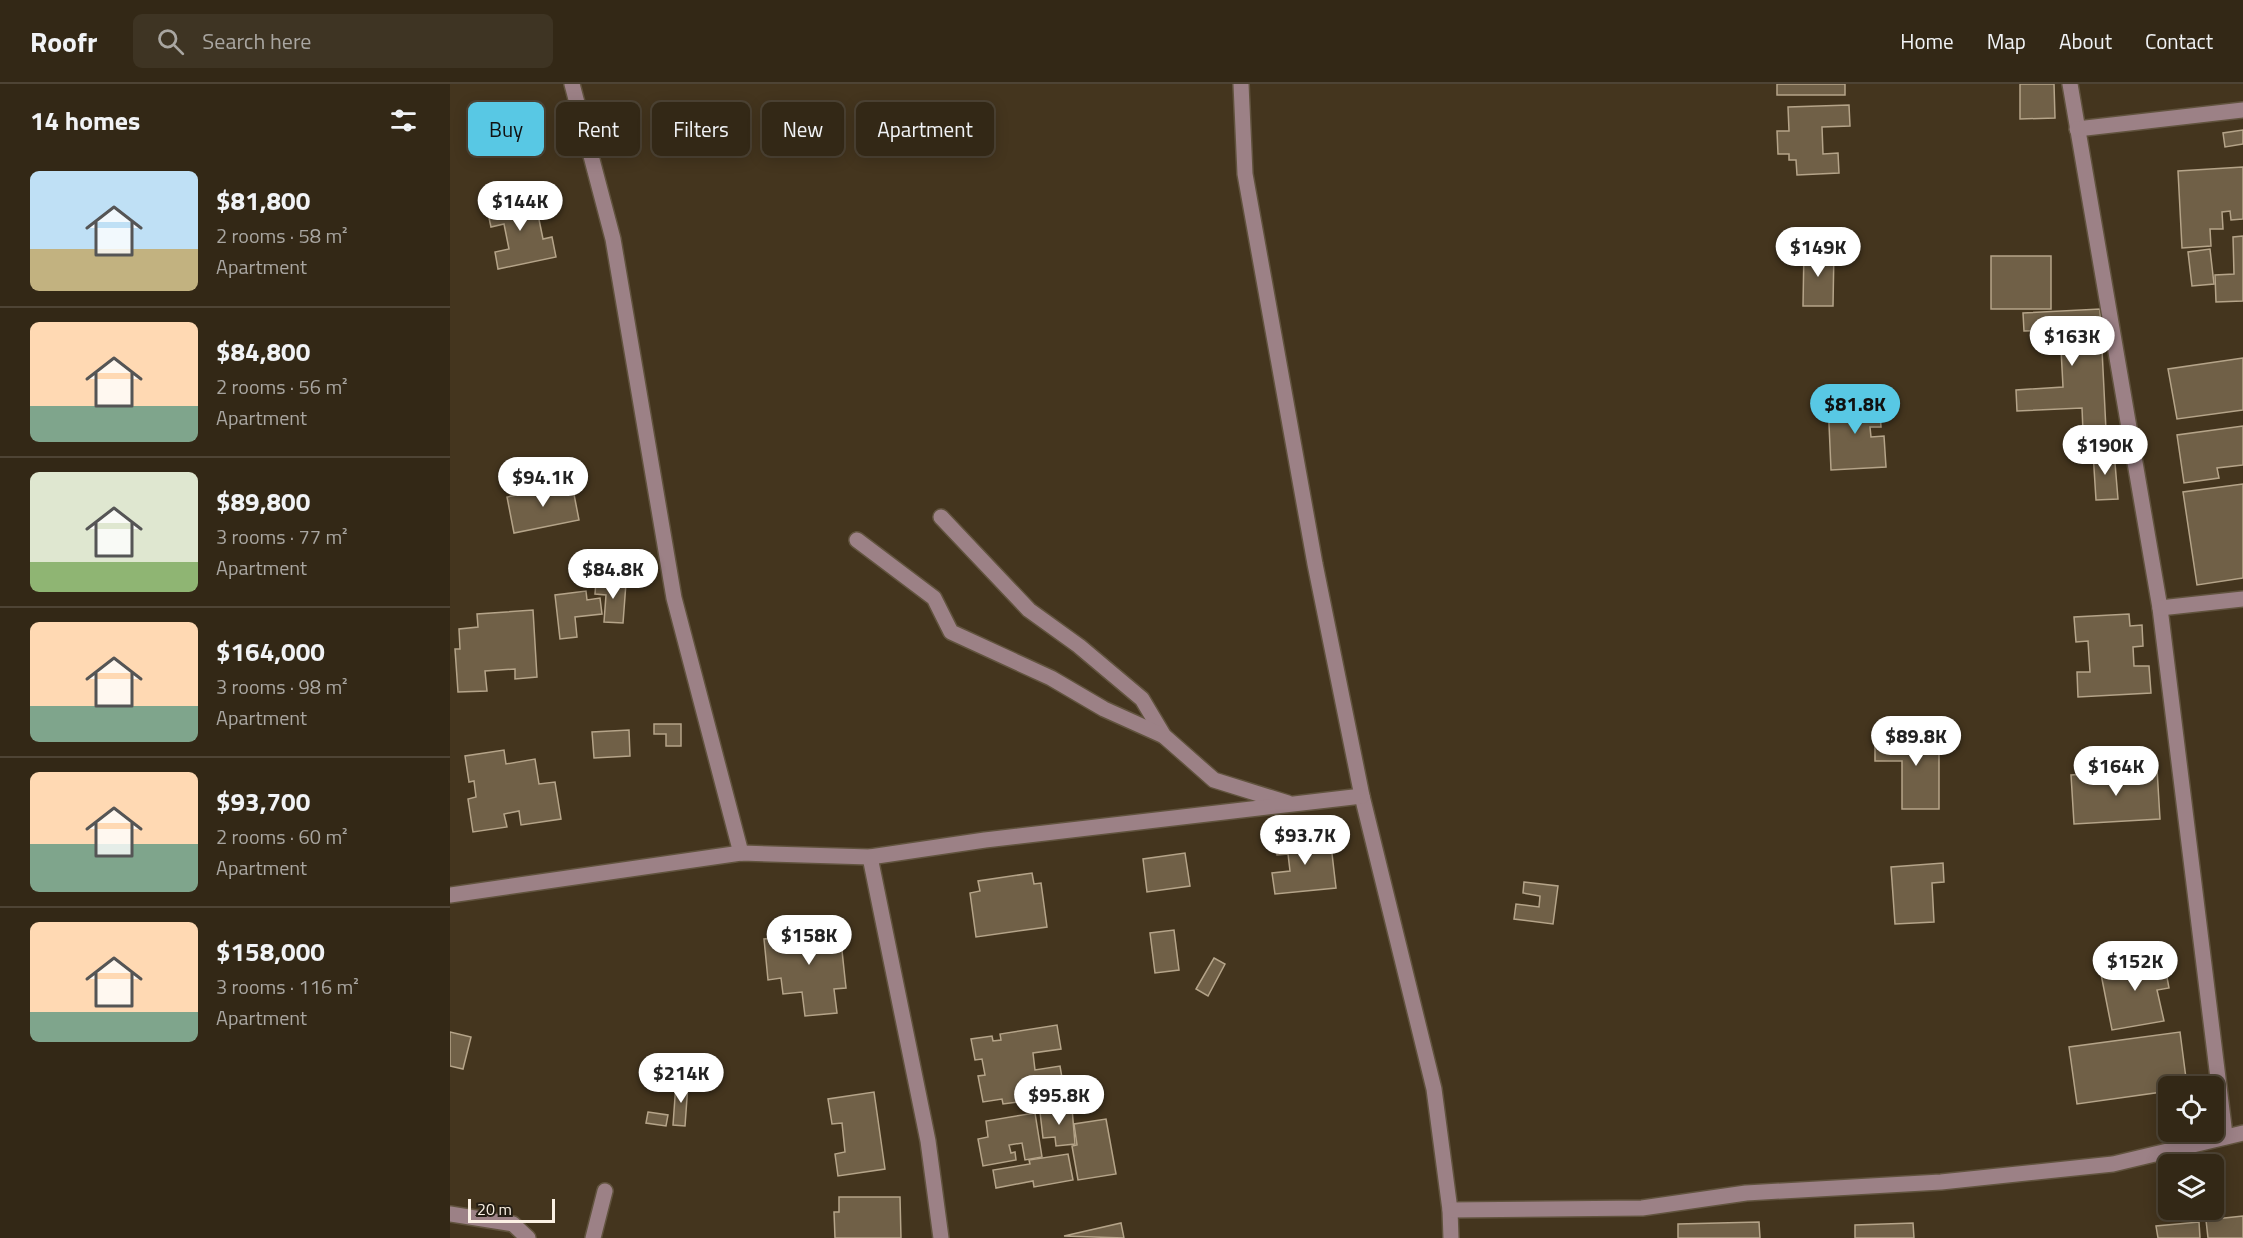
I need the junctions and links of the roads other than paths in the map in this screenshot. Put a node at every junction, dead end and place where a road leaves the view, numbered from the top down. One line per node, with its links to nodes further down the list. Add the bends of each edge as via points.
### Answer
1 (572, 84): 13 (street, via 613,239 674,598)
2 (1241, 84): 11 (street, via 1245,174 1314,564)
3 (2070, 84): 5 (street)
4 (2243, 110): 5 (street)
5 (2077, 129): 9 (street)
6 (941, 517): 10 (street, via 1029,610 1142,699)
7 (857, 540): 10 (street, via 934,598 951,632)
8 (2243, 599): 9 (street)
9 (2160, 608): 17 (street)
10 (1164, 736): 12 (street, via 1214,780)
11 (1362, 796): 12 (street); 19 (street, via 1434,1089)
12 (1293, 805): 14 (street)
13 (741, 853): 14 (street); 15 (street)
14 (870, 857): 23 (street, via 928,1141)
15 (450, 895)
16 (2243, 1133): 17 (street)
17 (2225, 1135): 19 (street, via 2113,1164 1941,1182 1746,1194 1642,1208)
18 (605, 1191): 22 (street)
19 (1450, 1210): 24 (street)
20 (450, 1214): 21 (street, via 513,1224)
21 (528, 1238)
22 (592, 1238)
23 (941, 1238)
24 (1451, 1238)

